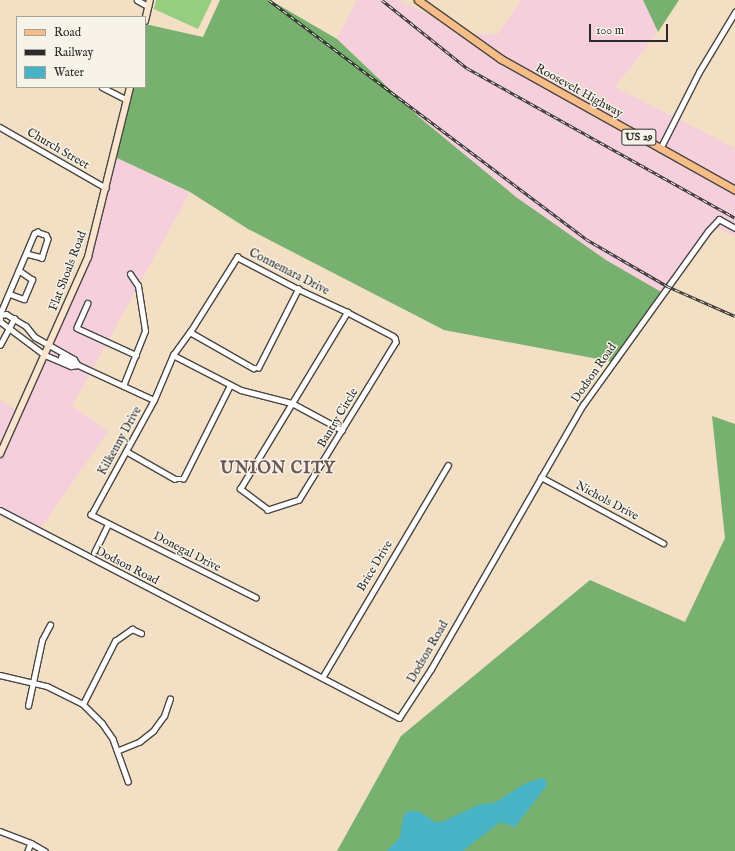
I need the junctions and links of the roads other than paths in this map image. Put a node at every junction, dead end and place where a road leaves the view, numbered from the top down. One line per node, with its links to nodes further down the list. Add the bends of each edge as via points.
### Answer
1 (137, 0): 3 (street)
2 (418, 0): 10 (main road, Roosevelt Highway / US 29, via 501,59)
3 (149, 3): 5 (street)
4 (735, 12): 10 (street, via 699,72)
5 (146, 16)
6 (104, 88): 8 (street)
7 (130, 88): 8 (street, Flat Shoals Road)
8 (127, 100): 11 (street, Flat Shoals Road)
9 (0, 127): 11 (street, Church Street)
10 (660, 149): 12 (main road, Roosevelt Highway / US 29)
11 (106, 188): 26 (street, Flat Shoals Road, via 88,257)
12 (735, 190)
13 (735, 228): 42 (street, Dodson Road, via 719,219 669,283 583,405)
14 (26, 254): 14 (street, via 34,234 37,232 46,235 48,239 42,258); 15 (street)
15 (19, 271): 18 (street); 18 (street, via 32,280 24,298)
16 (130, 274): 28 (street, via 138,286 145,331)
17 (298, 289): 20 (street, Connemara Drive); 24 (street, Connemara Drive, via 237,257); 24 (street, via 258,368 253,368)
18 (10, 294): 21 (street)
19 (88, 303): 28 (street, via 77,328)
20 (347, 312): 35 (street, Bantry Circle); 36 (street, Bantry Circle, via 393,336 396,342)
21 (0, 315): 22 (street, via 6,314); 23 (street, via 1,322)
22 (14, 319): 23 (street); 26 (street)
23 (10, 328): 25 (street); 27 (street)
24 (190, 332): 29 (street, Kilkenny Drive)
25 (0, 345)
26 (49, 347): 27 (street, Flat Shoals Road); 30 (street)
27 (45, 355): 30 (street); 38 (street, Flat Shoals Road)
28 (136, 355): 33 (street)
29 (173, 355): 32 (street); 34 (street, Kilkenny Drive)
30 (61, 357): 31 (street, via 74,359); 31 (street, via 71,366)
31 (78, 365): 33 (street)
32 (230, 385): 35 (street, via 252,394); 39 (street, via 183,479 175,479)
33 (123, 386): 34 (street)
34 (154, 400): 39 (street, Kilkenny Drive)
35 (292, 403): 36 (street); 36 (street, Bantry Circle, via 240,489 268,510 299,500)
36 (342, 430)
37 (0, 435): 38 (street)
38 (7, 438): 40 (street, Flat Shoals Road)
39 (126, 451): 44 (street, Kilkenny Drive, via 91,516)
40 (0, 454)
41 (448, 465): 51 (street, Brice Drive)
42 (541, 476): 45 (street, Nichols Drive); 51 (street, Dodson Road, via 402,716 396,718)
43 (0, 510): 51 (street, Dodson Road)
44 (108, 524): 46 (street); 47 (street, Donegal Drive)
45 (663, 543)
46 (94, 553)
47 (256, 598)
48 (50, 626): 52 (street, via 42,640)
49 (141, 633): 54 (street, via 132,629 115,641)
50 (0, 675): 52 (street)
51 (322, 678)
52 (33, 682): 54 (street, via 59,690); 55 (street)
53 (170, 699): 56 (street, via 164,716 153,731 139,742)
54 (83, 704): 56 (street, via 102,723)
55 (28, 706)
56 (119, 750): 57 (street)
57 (128, 781)
58 (0, 830): 59 (street)
59 (31, 843): 60 (street); 61 (street)
60 (28, 851)
61 (45, 851)

